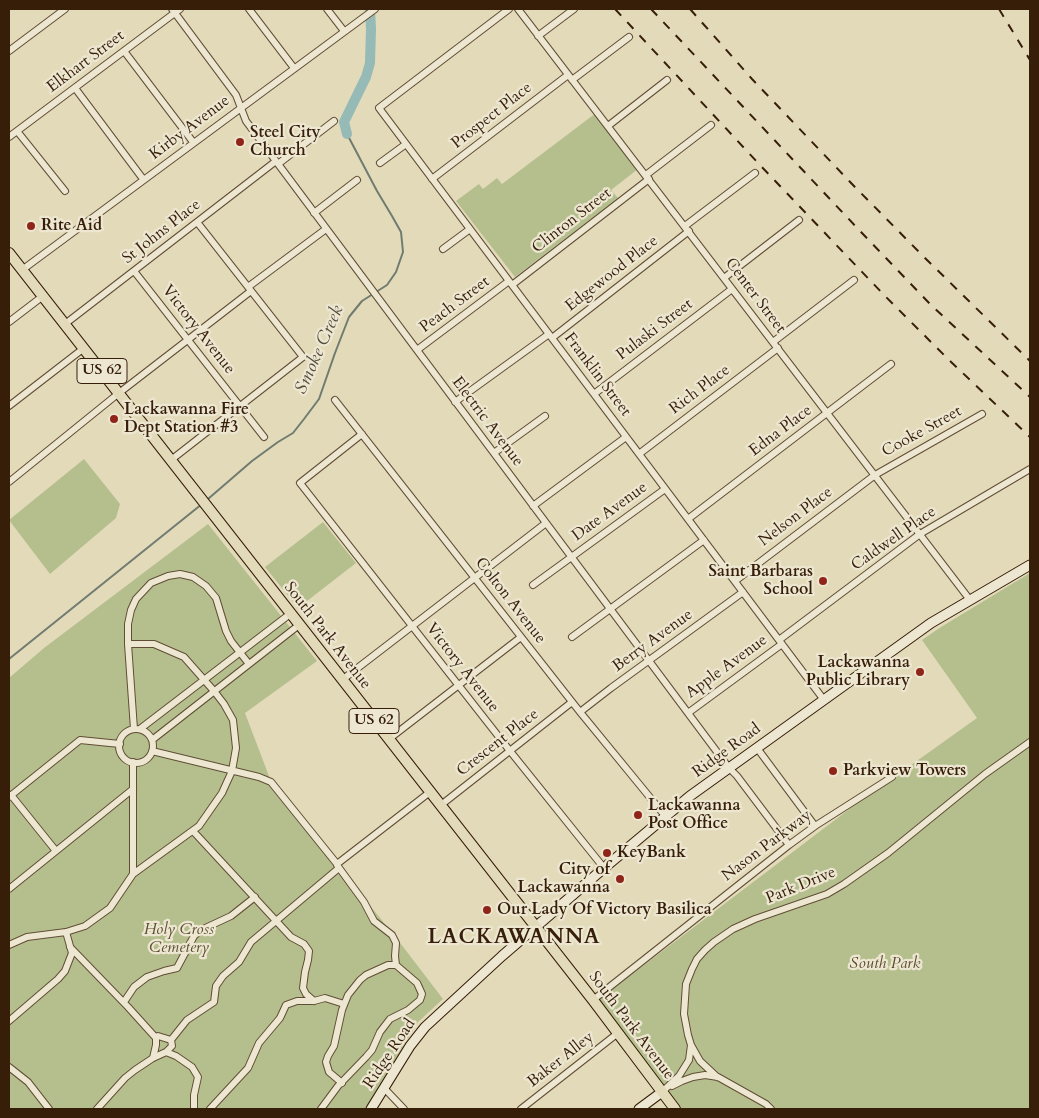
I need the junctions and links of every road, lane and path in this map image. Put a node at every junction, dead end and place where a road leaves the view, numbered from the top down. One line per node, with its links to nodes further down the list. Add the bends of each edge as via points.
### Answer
1 (65, 9): 12 (street)
2 (249, 9): 14 (street)
3 (327, 9): 9 (street)
4 (375, 9): 9 (street, Kirby Avenue)
5 (509, 9): 25 (street, Franklin Street, via 379,108)
6 (518, 9): 10 (street, Center Street)
7 (574, 9): 10 (street)
8 (176, 10): 13 (street, Elkhart Street); 18 (street, Electric Avenue, via 236,95)
9 (344, 31): 14 (street, Kirby Avenue)
10 (538, 36): 15 (street, Center Street)
11 (629, 37): 15 (street, Prospect Place)
12 (9, 51)
13 (124, 51): 17 (street, Elkhart Street); 24 (street)
14 (294, 68): 18 (street, Kirby Avenue)
15 (570, 77): 20 (street, Center Street); 31 (street, Prospect Place)
16 (667, 80): 20 (street)
17 (74, 88): 22 (street, Elkhart Street); 30 (street)
18 (240, 107): 24 (street, Kirby Avenue); 26 (street, Electric Avenue, via 246,121)
19 (334, 122): 26 (street, St Johns Place)
20 (608, 126): 29 (street, Center Street)
21 (711, 126): 29 (street, Clinton Street)
22 (17, 131): 23 (street, Elkhart Street); 33 (street)
23 (9, 137)
24 (193, 142): 30 (street, Kirby Avenue)
25 (406, 144): 27 (street); 31 (street, Franklin Street)
26 (277, 162): 34 (street, Electric Avenue); 36 (street, St Johns Place)
27 (380, 163)
28 (755, 173): 39 (street, Edgewood Place)
29 (647, 178): 39 (street, Center Street); 46 (street, Clinton Street)
30 (143, 179): 42 (street, Kirby Avenue)
31 (432, 179): 38 (street, Franklin Street)
32 (357, 180): 34 (street)
33 (65, 191)
34 (314, 212): 37 (street, Electric Avenue)
35 (799, 220): 44 (street)
36 (197, 222): 43 (street, St Johns Place); 48 (street)
37 (326, 229): 48 (street); 57 (street, Electric Avenue)
38 (470, 229): 40 (street); 46 (street, Franklin Street)
39 (687, 229): 44 (street, Center Street); 52 (street, Edgewood Place)
40 (443, 250)
41 (9, 253): 42 (main road, South Park Avenue / US 62)
42 (22, 270): 49 (main road, South Park Avenue / US 62)
43 (134, 271): 51 (street, St Johns Place); 53 (street, Victory Avenue)
44 (724, 278): 47 (street, Center Street)
45 (854, 280): 54 (street)
46 (511, 283): 52 (street, Franklin Street); 57 (street, Peach Street)
47 (732, 288): 54 (street, Center Street); 60 (street, Pulaski Street)
48 (250, 289): 53 (street); 64 (street, via 303,357)
49 (42, 296): 50 (street); 51 (main road, South Park Avenue / US 62)
50 (9, 322)
51 (65, 324): 55 (main road, South Park Avenue / US 62)
52 (550, 336): 60 (street, Franklin Street); 62 (street, Edgewood Place)
53 (188, 340): 59 (street); 64 (street, Victory Avenue)
54 (773, 342): 56 (street, Center Street)
55 (84, 348): 59 (main road, South Park Avenue / US 62); 63 (street)
56 (778, 348): 65 (street, Center Street); 72 (street, Rich Place)
57 (416, 350): 62 (street, Electric Avenue)
58 (891, 364): 65 (street, Edna Place)
59 (119, 393): 73 (main road, South Park Avenue / US 62); 76 (street)
60 (594, 394): 70 (street, Franklin Street)
61 (336, 400): 68 (street, Colton Avenue)
62 (455, 402): 71 (street, Electric Avenue)
63 (9, 406)
64 (240, 406): 69 (street, Victory Avenue); 73 (street)
65 (828, 413): 75 (street, Center Street); 79 (street, Edna Place)
66 (982, 414): 75 (street, Cooke Street)
67 (545, 416): 71 (street)
68 (362, 434): 85 (street, Colton Avenue); 93 (street, Victory Avenue, via 300,483)
69 (264, 437)
70 (626, 437): 72 (street, Franklin Street); 78 (street)
71 (494, 454): 78 (street, Electric Avenue)
72 (639, 454): 77 (street, Franklin Street)
73 (171, 460): 91 (main road, South Park Avenue / US 62)
74 (1030, 469): 81 (street, Caldwell Place)
75 (874, 475): 81 (street, Center Street); 86 (street, Nelson Place)
76 (9, 482)
77 (665, 489): 79 (street, Franklin Street); 83 (street, Date Avenue)
78 (533, 506): 80 (street, Electric Avenue)
79 (688, 519): 82 (street, Franklin Street)
80 (546, 523): 83 (street, Electric Avenue); 85 (street)
81 (920, 534): 89 (street, Center Street); 96 (street, Caldwell Place)
82 (704, 540): 86 (street, Franklin Street); 90 (street)
83 (571, 557): 87 (street, Date Avenue); 90 (street, Electric Avenue)
84 (1030, 565): 89 (main road, Ridge Road)
85 (474, 578): 93 (street); 94 (street, Colton Avenue)
86 (735, 581): 88 (street, Franklin Street)
87 (533, 585)
88 (743, 592): 96 (street, Franklin Street); 99 (street, Berry Avenue)
89 (970, 600): 105 (main road, Ridge Road, via 931,623)
90 (610, 609): 95 (street); 99 (street, Electric Avenue)
91 (290, 614): 92 (main road, South Park Avenue / US 62); 98 (street)
92 (299, 625): 100 (street); 102 (main road, South Park Avenue / US 62)
93 (412, 626): 102 (street); 103 (street, Victory Avenue)
94 (520, 637): 103 (street); 106 (street, Colton Avenue)
95 (572, 637)
96 (780, 642): 105 (street, Franklin Street); 108 (street, Apple Avenue)
97 (128, 644): 98 (street, via 128,624 136,599 150,583 180,574 193,577 216,598 226,631); 101 (street, via 154,644 184,657); 109 (street)
98 (240, 652): 100 (street); 101 (street)
99 (649, 661): 107 (street, Berry Avenue); 108 (street, Electric Avenue)
100 (249, 664): 104 (street)
101 (205, 679): 104 (street); 109 (street)
102 (342, 680): 111 (main road, South Park Avenue / US 62)
103 (458, 685): 111 (street); 116 (street, Victory Avenue)
104 (214, 691): 110 (street); 119 (street, via 233,720 236,748)
105 (824, 700): 114 (main road, Ridge Road)
106 (572, 702): 107 (street, Colton Avenue); 116 (street, Crescent Place)
107 (580, 712): 125 (street, Colton Avenue)
108 (688, 713): 118 (street, Electric Avenue)
109 (137, 729): 110 (street); 113 (street, via 125,733)
110 (152, 740): 115 (street)
111 (389, 740): 122 (main road, South Park Avenue / US 62)
112 (1030, 742): 149 (street, Park Drive, via 844,884 827,894 755,919 734,929 705,950 697,959 686,984 684,1014)
113 (120, 744): 117 (street, via 124,757); 123 (street, via 80,740)
114 (757, 748): 118 (main road, Ridge Road); 126 (street)
115 (152, 751): 117 (street, via 144,760); 119 (street)
116 (510, 751): 124 (street, Crescent Place); 131 (street, Victory Avenue)
117 (133, 762): 121 (street)
118 (729, 768): 125 (main road, Ridge Road); 128 (street, Electric Avenue)
119 (232, 771): 127 (street, via 222,794); 130 (street, via 272,782)
120 (892, 777): 126 (street, Nason Parkway)
121 (133, 789): 129 (street); 132 (street)
122 (430, 792): 124 (main road, South Park Avenue / US 62); 130 (street)
123 (10, 796): 129 (street)
124 (441, 805): 136 (main road, South Park Avenue / US 62)
125 (666, 817): 131 (main road, Ridge Road)
126 (815, 826): 128 (street, Nason Parkway)
127 (193, 831): 132 (street); 134 (street)
128 (789, 845): 141 (street, Nason Parkway)
129 (56, 851): 133 (street)
130 (338, 865): 135 (street); 140 (street, via 374,921 392,935 396,943)
131 (604, 868): 136 (main road, Ridge Road)
132 (133, 874): 137 (street, via 110,908 85,926)
133 (9, 889)
134 (255, 897): 135 (street); 143 (street, via 231,916 201,930 194,936 177,968 147,977 134,986)
135 (277, 920): 142 (street, via 309,951 303,988); 148 (street, via 251,942 239,962 216,986 214,1002 187,1020)
136 (535, 927): 141 (main road, South Park Avenue / US 62); 156 (main road, Ridge Road, via 425,1027)
137 (66, 932): 138 (street, via 27,937); 139 (street)
138 (9, 945)
139 (70, 947): 143 (street); 145 (street, via 72,953 66,971)
140 (396, 965): 144 (street, via 388,965 366,975); 155 (street, via 417,983 422,994 420,1000 390,1020 372,1050)
141 (593, 1000): 146 (main road, South Park Avenue / US 62)
142 (314, 1001): 144 (street, via 325,998); 161 (street, via 286,1005 280,1018 259,1043 248,1068)
143 (124, 1002): 147 (street)
144 (344, 1004): 155 (street, via 334,1046 326,1062 329,1072)
145 (9, 1021)
146 (618, 1033): 157 (main road, South Park Avenue / US 62); 165 (street, Baker Alley)
147 (156, 1038): 148 (street, via 158,1036); 152 (street)
148 (172, 1043): 150 (street); 151 (street)
149 (692, 1045): 154 (street, Park Drive, via 700,1061); 157 (street, via 684,1069)
150 (166, 1052): 151 (street); 152 (street)
151 (176, 1056): 160 (street, via 192,1067 198,1077)
152 (153, 1058): 159 (street, via 124,1078)
153 (9, 1067): 158 (street, via 28,1082)
154 (718, 1077): 157 (street, Park Drive, via 693,1077); 168 (street, Park Drive)
155 (342, 1083): 162 (street)
156 (384, 1088): 163 (main road, Ridge Road); 164 (street)
157 (662, 1092): 166 (main road); 167 (main road, South Park Avenue / US 62)
158 (49, 1109)
159 (97, 1109)
160 (194, 1109)
161 (210, 1109)
162 (321, 1109)
163 (371, 1109)
164 (404, 1109)
165 (521, 1109)
166 (639, 1109)
167 (675, 1109)
168 (771, 1109)

